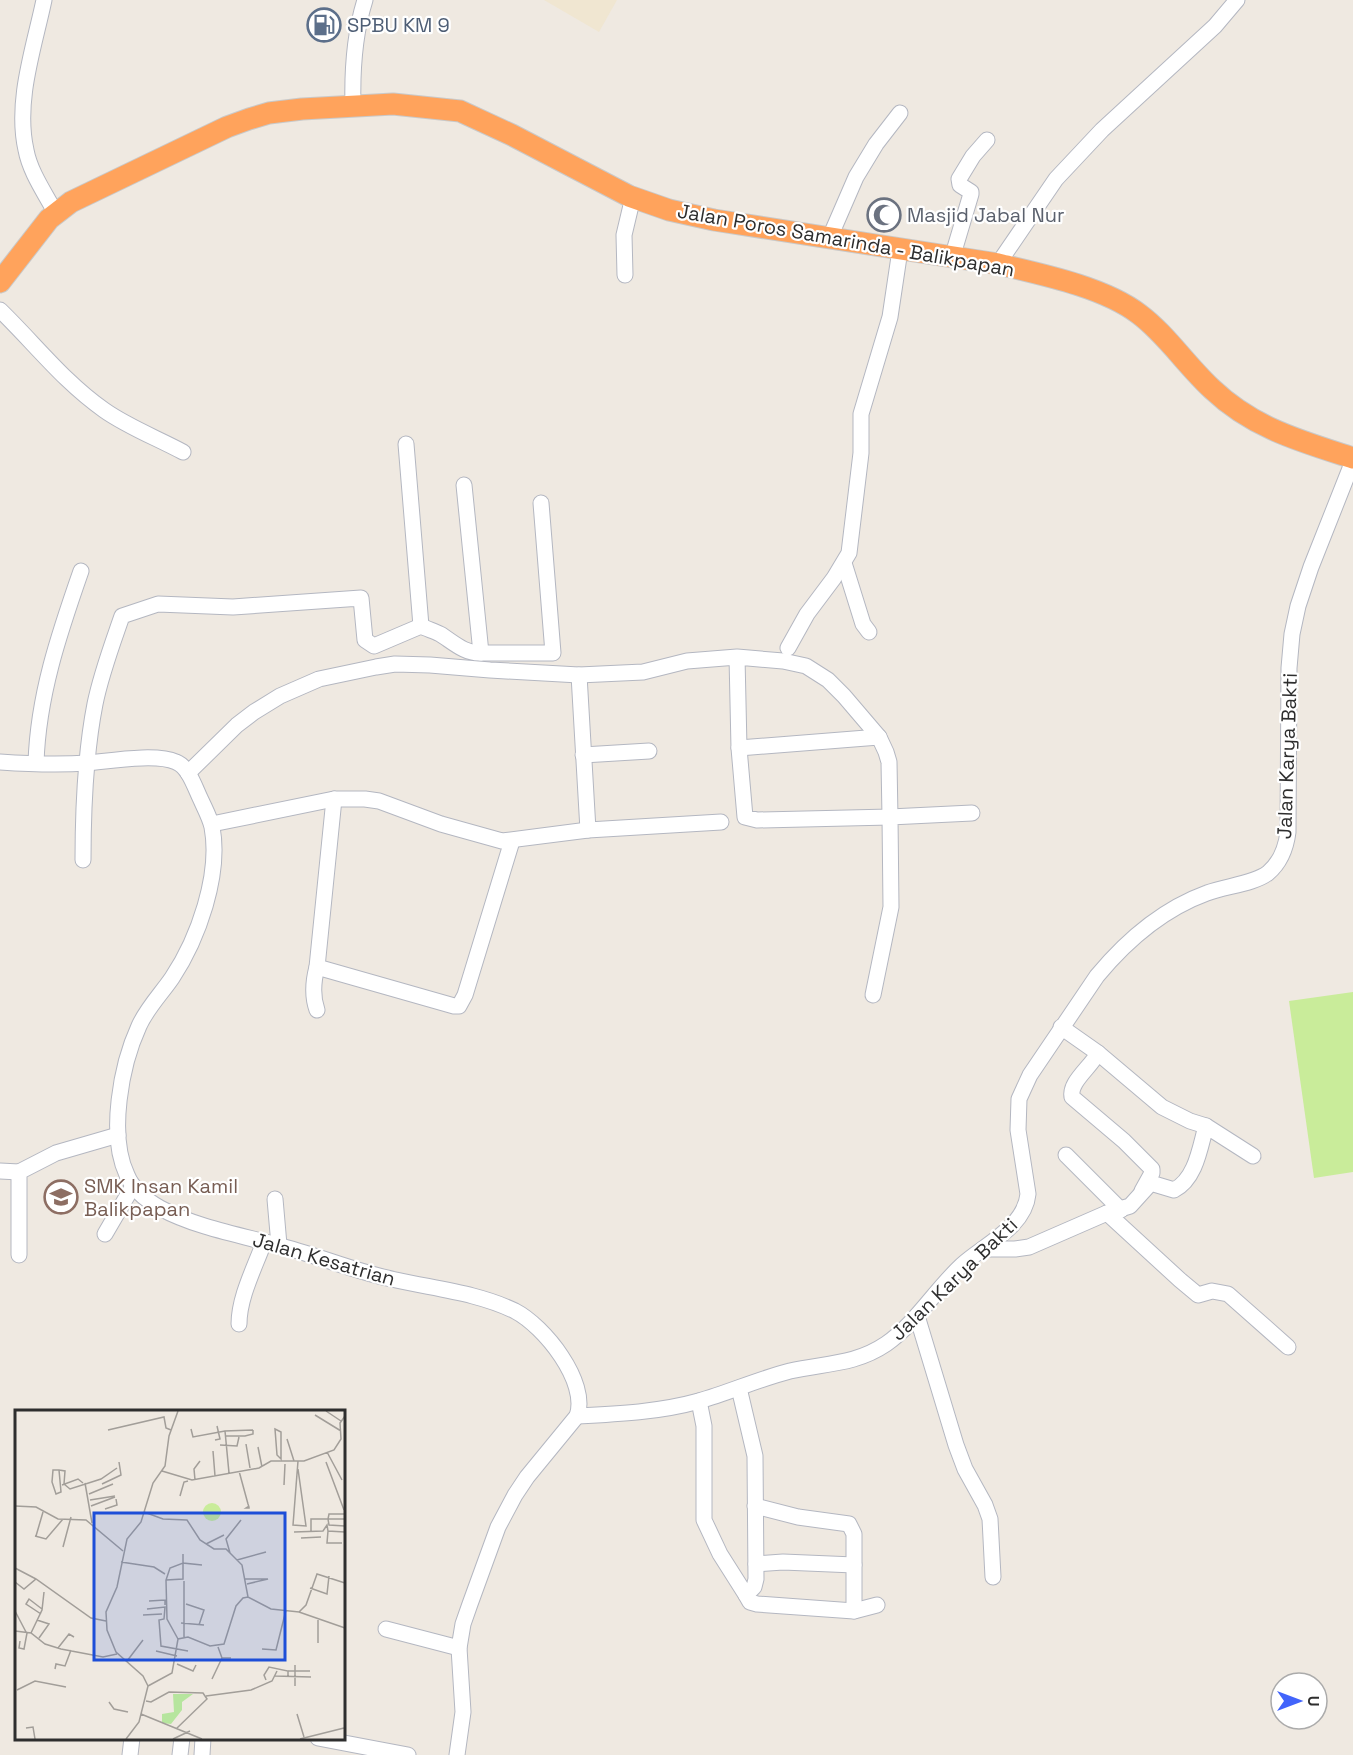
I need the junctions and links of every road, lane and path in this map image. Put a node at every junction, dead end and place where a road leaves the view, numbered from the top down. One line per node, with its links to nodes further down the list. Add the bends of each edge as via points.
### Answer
1 (44, 0): 8 (street, via 25,84 23,117 25,150)
2 (365, 0): 4 (street, via 356,33)
3 (1236, 0): 12 (street, via 1215,26 1102,130 1056,179)
4 (354, 106): 7 (highway, Jalan Poros Samarinda - Balikpapan, via 393,104 460,111); 8 (highway, Jalan Poros Samarinda - Balikpapan, via 269,114 227,127)
5 (900, 113): 9 (street, via 856,177)
6 (987, 140): 11 (street, via 959,179 971,194)
7 (633, 197): 9 (highway, Jalan Poros Samarinda - Balikpapan, via 714,220); 13 (street, via 624,235)
8 (56, 212): 14 (highway, Jalan Poros Samarinda - Balikpapan)
9 (830, 237): 10 (highway, Jalan Poros Samarinda - Balikpapan)
10 (900, 250): 11 (highway, Jalan Poros Samarinda - Balikpapan); 21 (street, via 893,302 861,414 861,453 851,541)
11 (952, 258): 12 (highway, Jalan Poros Samarinda - Balikpapan)
12 (998, 264): 18 (highway, Jalan Poros Samarinda - Balikpapan, via 1093,291 1125,305 1149,323 1211,388 1250,419 1267,429)
13 (625, 275)
14 (0, 282)
15 (0, 310): 17 (street, via 58,373 94,402)
16 (406, 444): 23 (street)
17 (183, 452)
18 (1353, 460): 48 (street, Jalan Karya Bakti, via 1311,567 1292,634 1288,832 1284,853 1275,867 1260,878 1193,898 1146,927 1109,962)
19 (464, 485): 26 (street)
20 (541, 503): 26 (street, via 552,653)
21 (844, 563): 24 (street); 25 (street)
22 (81, 571): 34 (street, via 49,671)
23 (421, 626): 26 (street, via 474,654); 35 (street, via 374,646 365,640 361,598 233,607 158,604 122,616 96,702)
24 (869, 632)
25 (788, 648)
26 (481, 653)
27 (737, 657): 28 (street, via 687,661 643,672); 29 (street, via 783,661 817,672); 30 (street)
28 (579, 675): 32 (street); 36 (street, via 395,664 320,679 254,712)
29 (879, 737): 30 (street); 39 (street, via 889,762)
30 (739, 748): 39 (street, via 745,818)
31 (649, 752): 32 (street)
32 (583, 755): 42 (street)
33 (0, 762): 34 (street)
34 (36, 763): 35 (street)
35 (87, 763): 36 (street, via 137,758 169,760 182,765); 44 (street)
36 (188, 773): 41 (street)
37 (333, 799): 41 (street); 43 (street, via 379,801 466,832); 45 (street)
38 (972, 813): 39 (street)
39 (890, 817): 46 (street, via 891,907)
40 (721, 822): 42 (street)
41 (212, 824): 51 (street, via 212,865 203,917 184,958 140,1023 123,1080)
42 (588, 830): 43 (street)
43 (512, 841): 45 (street, via 459,1006)
44 (83, 860)
45 (317, 967): 47 (street)
46 (873, 995)
47 (316, 1010)
48 (1061, 1027): 49 (street); 62 (street, Jalan Karya Bakti, via 1019,1099 1018,1130 1028,1200 1010,1227)
49 (1098, 1053): 50 (street, via 1162,1107); 57 (street, via 1073,1086 1072,1097 1152,1169)
50 (1206, 1126): 53 (street); 57 (street, via 1194,1167 1179,1188 1154,1184)
51 (118, 1135): 55 (street, via 56,1153); 56 (street, via 121,1156)
52 (1066, 1155): 59 (street)
53 (1253, 1156)
54 (0, 1171): 55 (street)
55 (19, 1172): 63 (street)
56 (133, 1186): 60 (street); 61 (street, Jalan Kesatrian, via 142,1196 174,1214)
57 (1142, 1191): 59 (street, via 1130,1206)
58 (275, 1199): 61 (street)
59 (1114, 1211): 62 (street, via 1029,1247); 66 (street, via 1198,1295 1228,1294)
60 (105, 1234)
61 (271, 1244): 65 (street, via 246,1292); 69 (street, Jalan Kesatrian, via 350,1269 490,1301 527,1318 546,1336 567,1367 578,1396)
62 (983, 1249): 64 (street, Jalan Karya Bakti, via 945,1282)
63 (19, 1256)
64 (917, 1316): 67 (street, Jalan Karya Bakti, via 867,1356 790,1371); 73 (street, via 956,1445 986,1505)
65 (239, 1324)
66 (1288, 1347)
67 (739, 1388): 68 (street, Jalan Karya Bakti); 70 (street, via 755,1456)
68 (699, 1401): 69 (street, Jalan Karya Bakti, via 645,1411); 74 (street, via 704,1426 704,1520)
69 (577, 1416): 78 (street, via 527,1477 498,1527 463,1624)
70 (755, 1506): 71 (street); 72 (street, via 849,1524 854,1534)
71 (756, 1564): 72 (street); 74 (street, via 754,1587)
72 (854, 1565): 76 (street)
73 (993, 1577)
74 (746, 1595): 76 (street, via 757,1604)
75 (877, 1605): 76 (street)
76 (854, 1611)
77 (386, 1629): 78 (street)
78 (459, 1648): 87 (street, via 463,1703)
79 (132, 1740): 83 (street)
80 (182, 1740): 84 (street)
81 (203, 1740): 85 (street)
82 (329, 1740): 86 (street)
83 (130, 1755)
84 (180, 1755)
85 (202, 1755)
86 (408, 1755)
87 (458, 1755)

